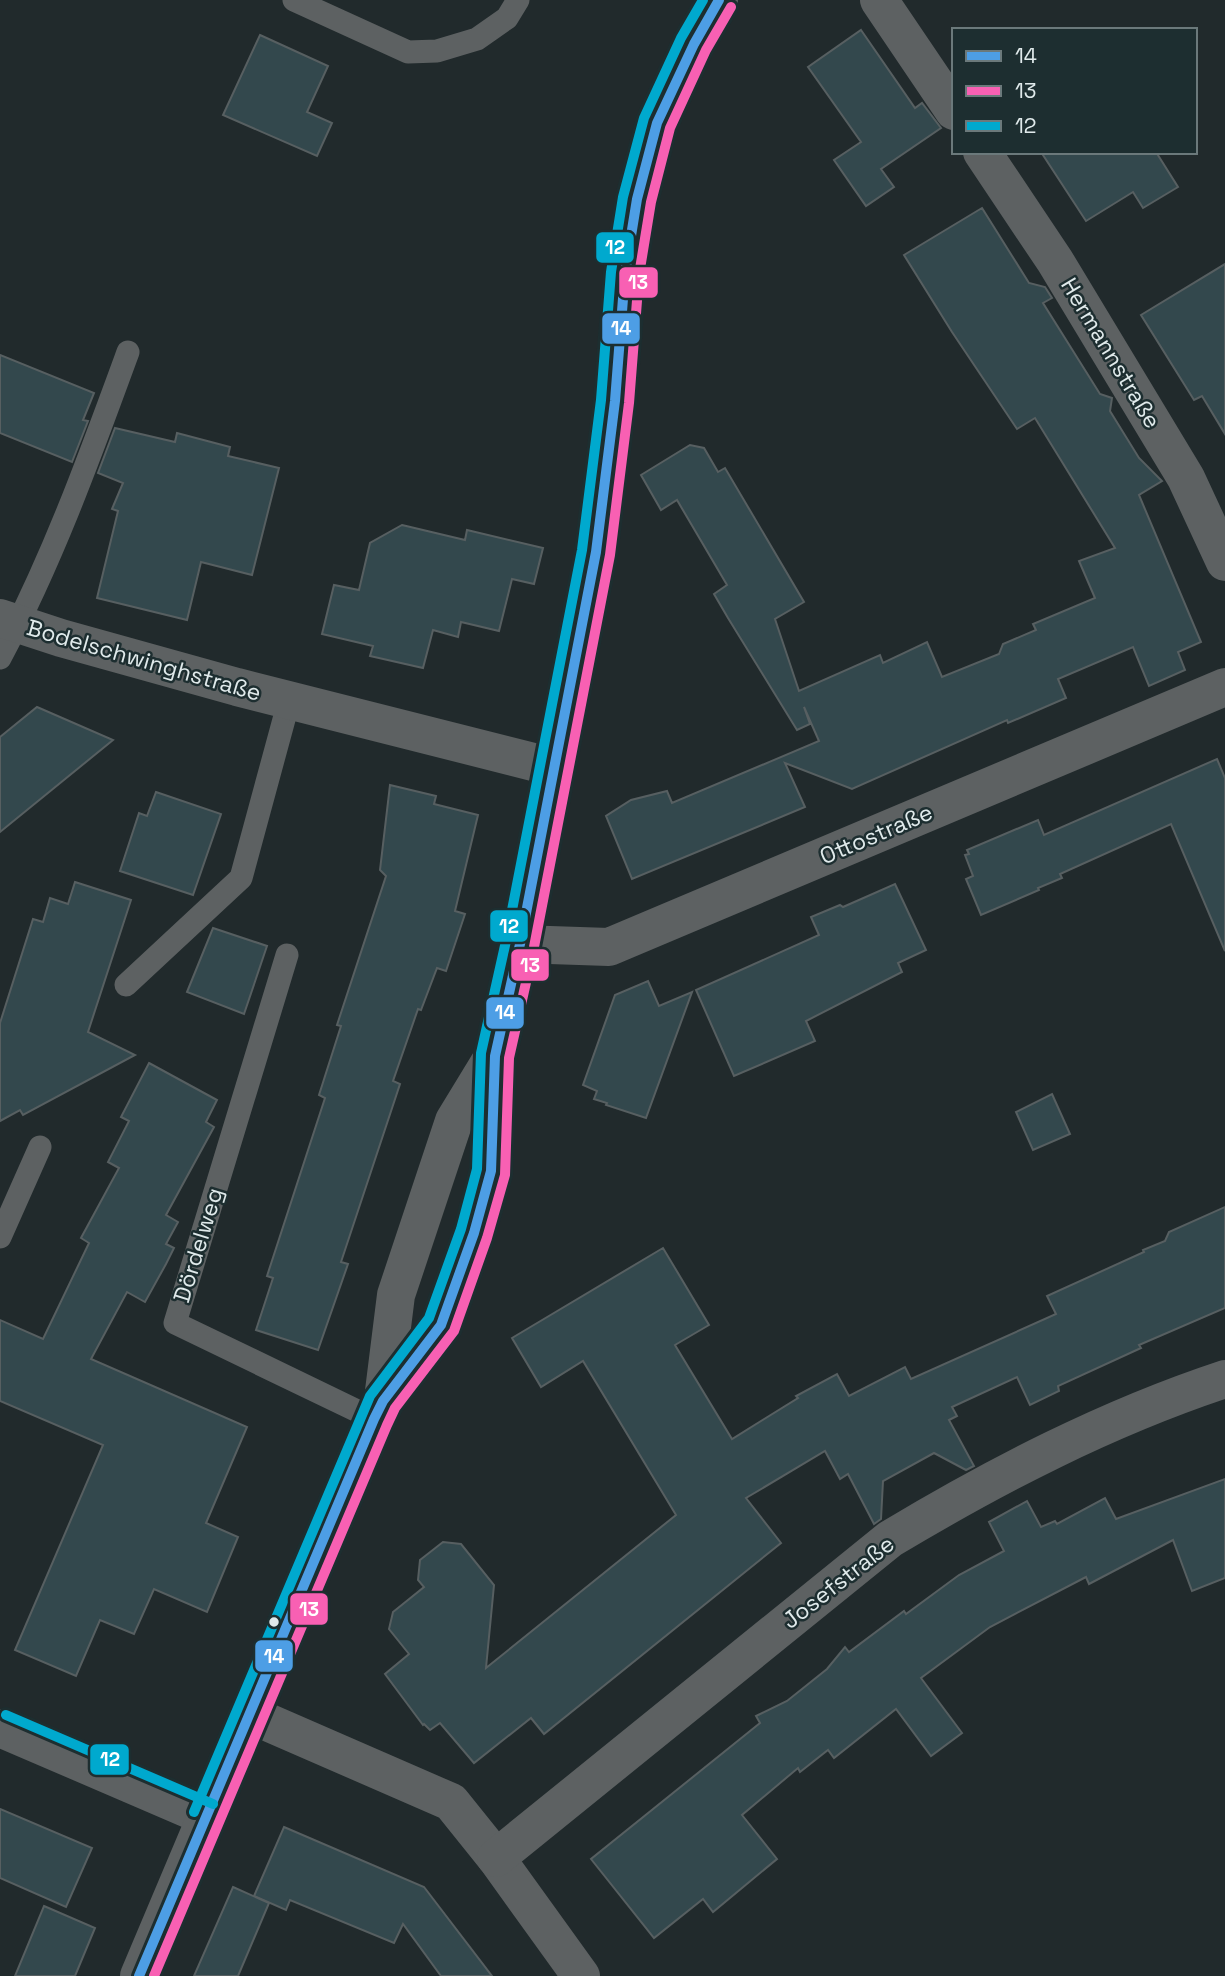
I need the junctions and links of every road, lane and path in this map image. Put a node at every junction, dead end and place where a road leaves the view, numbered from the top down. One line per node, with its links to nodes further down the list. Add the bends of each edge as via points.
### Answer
1 (294, 0): 2 (lane, via 408,52 437,51 477,39 506,18)
2 (518, 0)
3 (719, 0): 13 (street, via 657,123 638,200 625,273 596,552)
4 (879, 0): 5 (street)
5 (952, 108)
6 (983, 154): 8 (street, Hermannstraße, via 1055,261 1186,478)
7 (128, 352): 9 (lane, via 87,465)
8 (1225, 562)
9 (9, 621): 10 (lane); 12 (street, Bodelschwinghstraße)
10 (0, 658)
11 (1225, 687): 14 (street, Ottostraße, via 609,947)
12 (289, 701): 13 (street, Bodelschwinghstraße); 16 (lane, Bodelschwinghstraße, via 241,878)
13 (554, 767): 14 (street)
14 (520, 944): 17 (street)
15 (287, 955): 21 (lane, Dördelweg, via 175,1323)
16 (126, 985)
17 (495, 1055): 21 (street, via 454,1121 396,1295); 21 (street, via 491,1171 474,1233 441,1325)
18 (40, 1147): 19 (lane)
19 (0, 1237)
20 (1225, 1379): 25 (street, Josefstraße, via 1073,1439 890,1539)
21 (378, 1410): 22 (street)
22 (251, 1715): 24 (street); 25 (street, via 452,1802)
23 (0, 1728): 24 (street)
24 (207, 1817): 26 (street)
25 (496, 1858): 27 (street)
26 (139, 1976)
27 (581, 1976)

